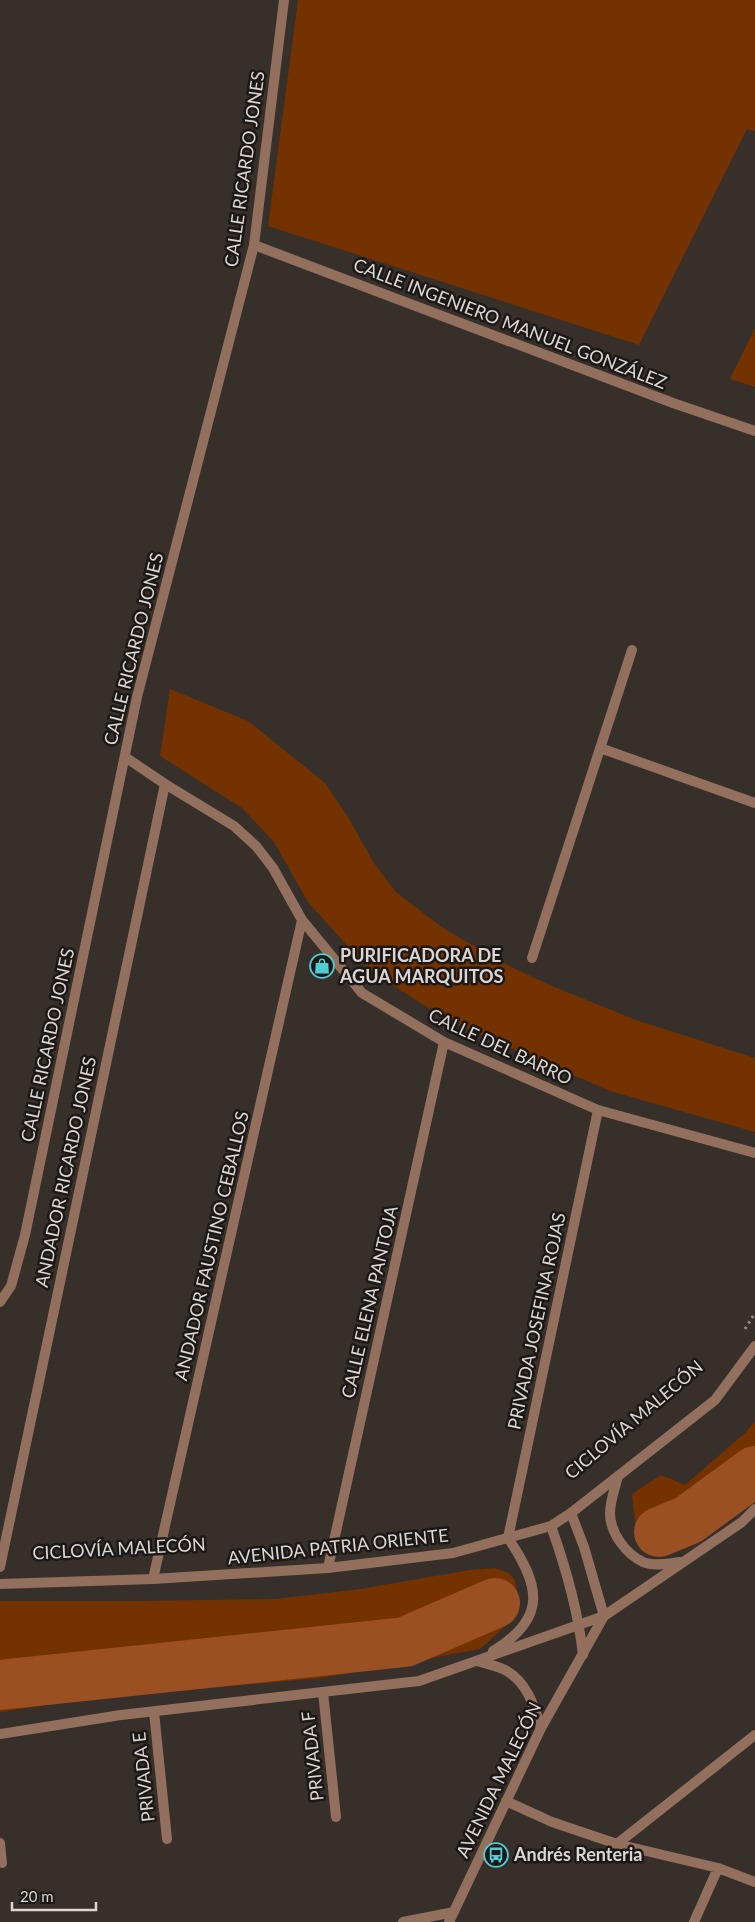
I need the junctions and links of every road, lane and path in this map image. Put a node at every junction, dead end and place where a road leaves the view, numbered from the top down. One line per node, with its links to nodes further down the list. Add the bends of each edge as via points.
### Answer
1 (284, 0): 2 (street, CALLE RICARDO JONES)
2 (254, 245): 3 (street, CALLE INGENIERO MANUEL GONZÁLEZ); 6 (street, CALLE RICARDO JONES, via 137,697)
3 (755, 431)
4 (632, 650): 5 (street)
5 (600, 748): 8 (street); 10 (street)
6 (125, 757): 7 (street, CALLE DEL BARRO); 14 (street, CALLE RICARDO JONES, via 26,1235 10,1286)
7 (165, 784): 9 (street, CALLE DEL BARRO, via 234,826 256,846 273,868); 24 (street, ANDADOR RICARDO JONES)
8 (755, 803)
9 (302, 920): 11 (street, CALLE DEL BARRO, via 362,994); 26 (street, ANDADOR FAUSTINO CEBALLOS)
10 (532, 958)
11 (444, 1042): 12 (street, CALLE DEL BARRO); 25 (street, CALLE ELENA PANTOJA)
12 (598, 1110): 13 (street, CALLE DEL BARRO); 22 (street, PRIVADA JOSEFINA ROJAS)
13 (755, 1153)
14 (0, 1302)
15 (755, 1313): 16 (path)
16 (740, 1337)
17 (755, 1346): 18 (street, AVENIDA PATRIA ORIENTE, via 714,1400)
18 (618, 1476): 20 (street, AVENIDA PATRIA ORIENTE); 23 (street, via 610,1513 611,1526 617,1538 644,1563)
19 (755, 1509): 23 (street, via 742,1522)
20 (571, 1513): 21 (street, AVENIDA PATRIA ORIENTE); 28 (street)
21 (551, 1526): 22 (street, AVENIDA PATRIA ORIENTE); 29 (street, via 564,1560)
22 (508, 1538): 25 (street, AVENIDA PATRIA ORIENTE, via 453,1553); 31 (street, via 530,1576 533,1608 518,1633)
23 (682, 1562): 28 (street)
24 (0, 1567)
25 (328, 1568): 26 (street, AVENIDA PATRIA ORIENTE)
26 (153, 1579): 27 (street, AVENIDA PATRIA ORIENTE)
27 (0, 1584)
28 (604, 1616): 29 (street); 30 (street, AVENIDA MALECÓN)
29 (580, 1625): 30 (street); 31 (street)
30 (583, 1655): 34 (street, AVENIDA MALECÓN)
31 (477, 1661): 32 (street, via 418,1681); 34 (street, via 507,1670 524,1686 534,1704)
32 (323, 1692): 33 (street); 38 (street, PRIVADA F)
33 (154, 1712): 35 (street); 39 (street, PRIVADA E)
34 (541, 1728): 37 (street, AVENIDA MALECÓN)
35 (0, 1734)
36 (755, 1735): 41 (street)
37 (506, 1801): 41 (street, via 552,1822); 45 (street, AVENIDA MALECÓN)
38 (336, 1817)
39 (167, 1839)
40 (0, 1843): 42 (street)
41 (618, 1844): 43 (street)
42 (2, 1863)
43 (718, 1868): 44 (street); 48 (street)
44 (755, 1882)
45 (454, 1912): 46 (street); 47 (street, AVENIDA MALECÓN)
46 (403, 1922)
47 (449, 1922)
48 (694, 1922)

